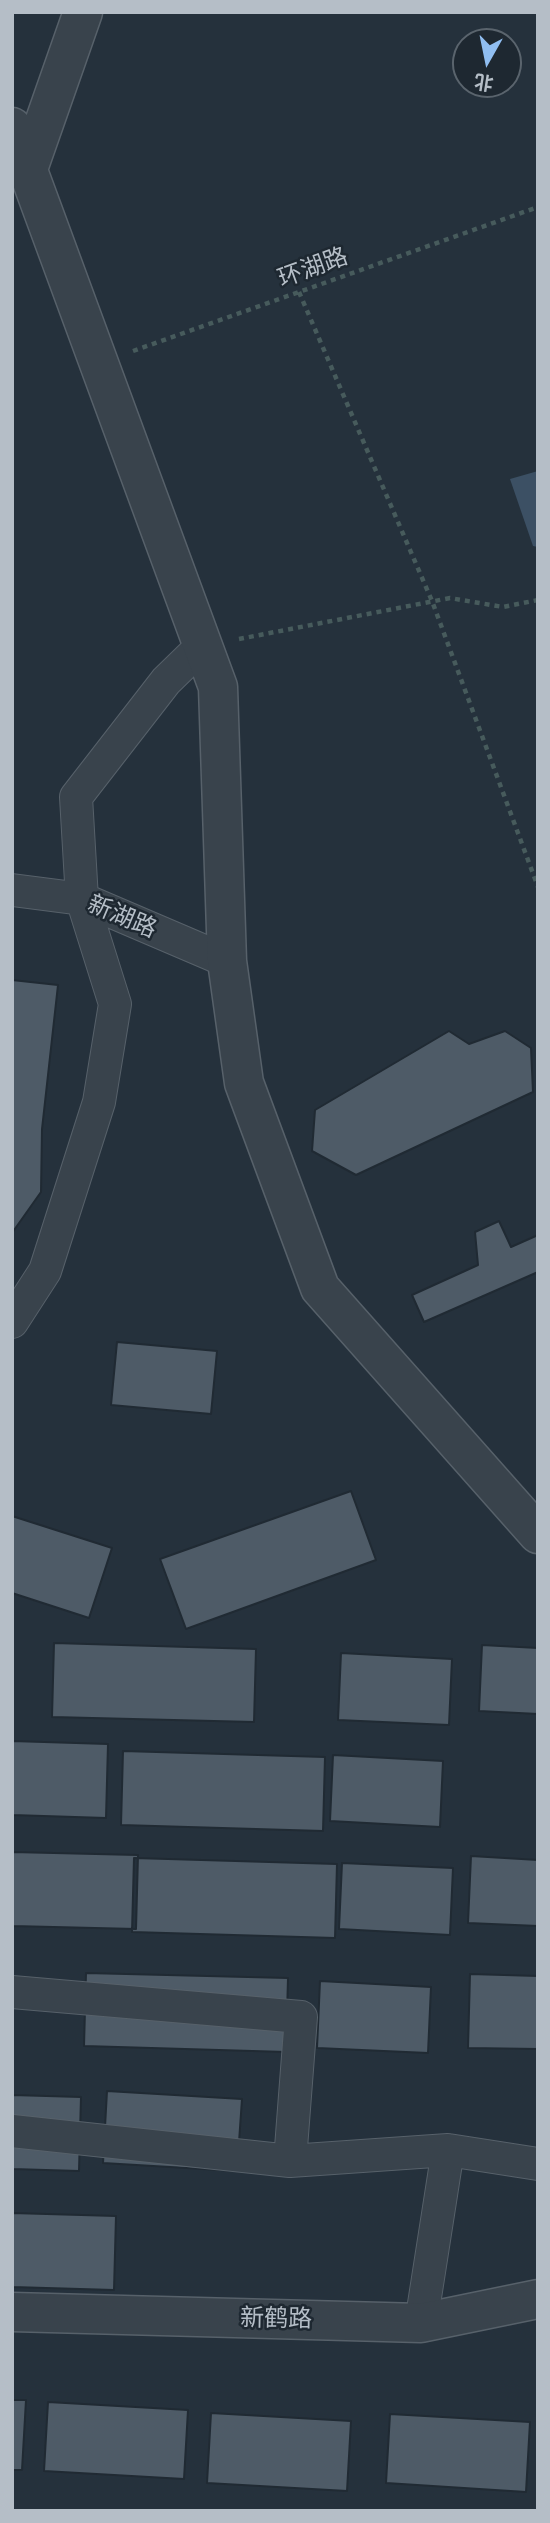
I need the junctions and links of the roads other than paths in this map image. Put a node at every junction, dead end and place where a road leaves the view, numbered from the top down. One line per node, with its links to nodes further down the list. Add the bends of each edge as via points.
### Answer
1 (83, 12): 3 (street)
2 (12, 127): 3 (street)
3 (28, 169): 4 (street)
4 (203, 645): 6 (street, via 166,681 76,797); 7 (street, via 218,687)
5 (12, 890): 6 (street, 新湖路)
6 (82, 899): 7 (street, 新湖路); 8 (street, via 115,1004 99,1102 45,1271)
7 (227, 961): 9 (street, via 244,1083 320,1288)
8 (12, 1322)
9 (538, 1534)
10 (12, 1992): 13 (street, via 301,2017)
11 (12, 2131): 13 (street)
12 (448, 2150): 13 (street); 14 (street); 17 (street)
13 (290, 2161)
14 (538, 2164)
15 (538, 2299): 17 (street, 新鹤路)
16 (12, 2312): 17 (street, 新鹤路)
17 (421, 2323)

